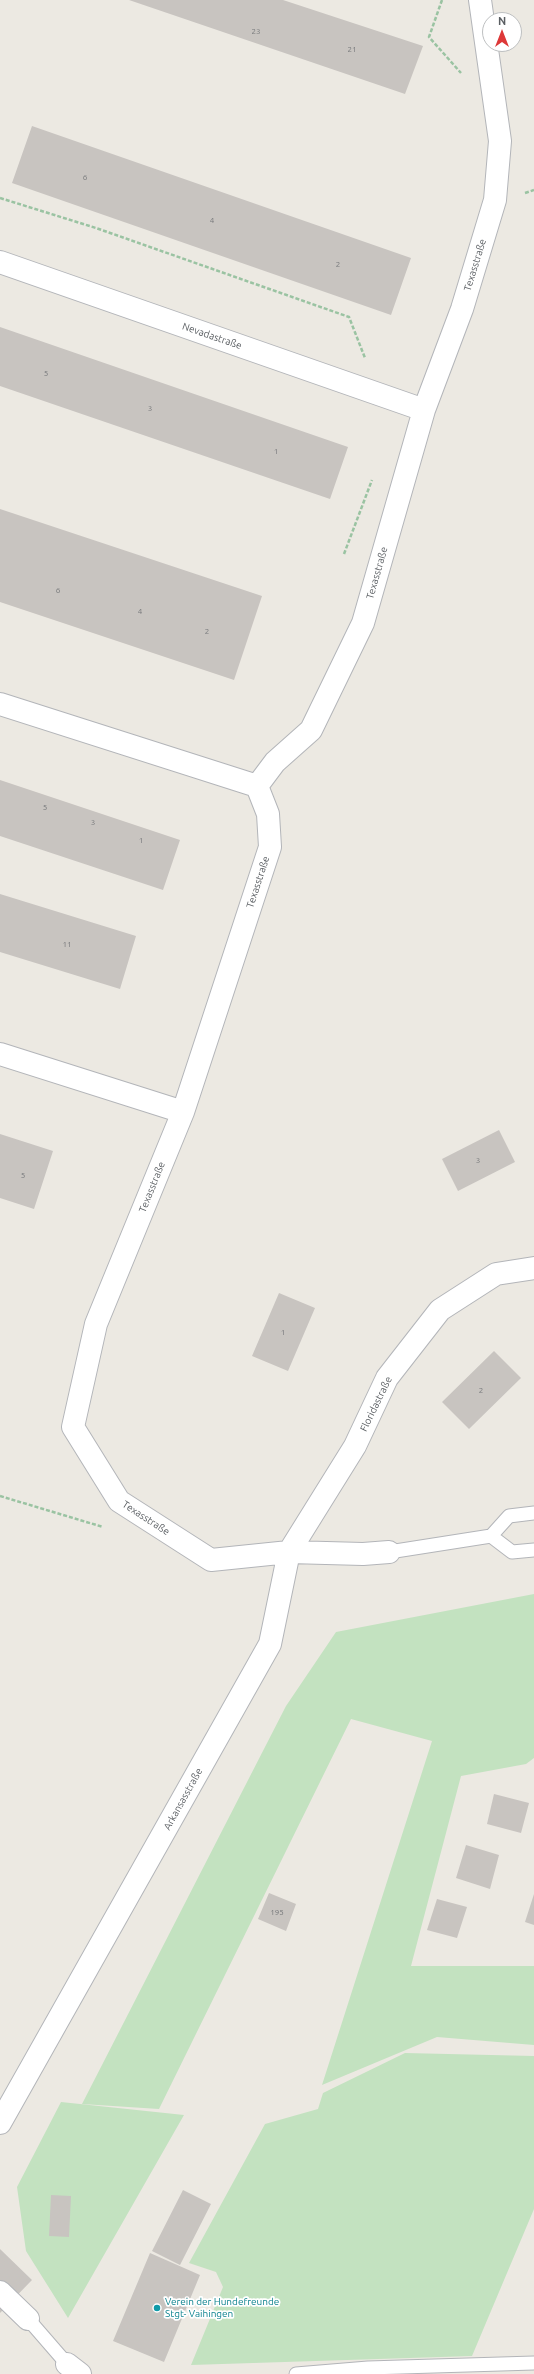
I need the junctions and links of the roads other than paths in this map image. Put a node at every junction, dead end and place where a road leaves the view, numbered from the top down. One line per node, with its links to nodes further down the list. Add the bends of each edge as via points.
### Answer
1 (480, 0): 3 (street, Texasstraße, via 500,141 495,200 462,309)
2 (0, 262): 3 (street, Nevadastraße)
3 (424, 410): 5 (street, Texasstraße, via 363,623 311,730 275,762)
4 (0, 704): 5 (street)
5 (258, 786): 7 (street, Texasstraße, via 268,814 270,846)
6 (0, 1054): 7 (street)
7 (183, 1112): 12 (street, Texasstraße, via 96,1324 73,1427 119,1500 211,1560)
8 (534, 1268): 12 (street, Floridastraße, via 496,1274 440,1310 387,1378 355,1446)
9 (534, 1512): 10 (lane, via 509,1516)
10 (491, 1536): 11 (lane, via 512,1552); 13 (lane)
11 (534, 1550)
12 (288, 1552): 13 (street); 14 (street, Arkansasstraße, via 270,1644)
13 (389, 1552)
14 (0, 2123)
15 (0, 2292): 16 (street)
16 (28, 2319): 18 (lane)
17 (534, 2363): 19 (lane, via 368,2368)
18 (74, 2369)
19 (296, 2374)

